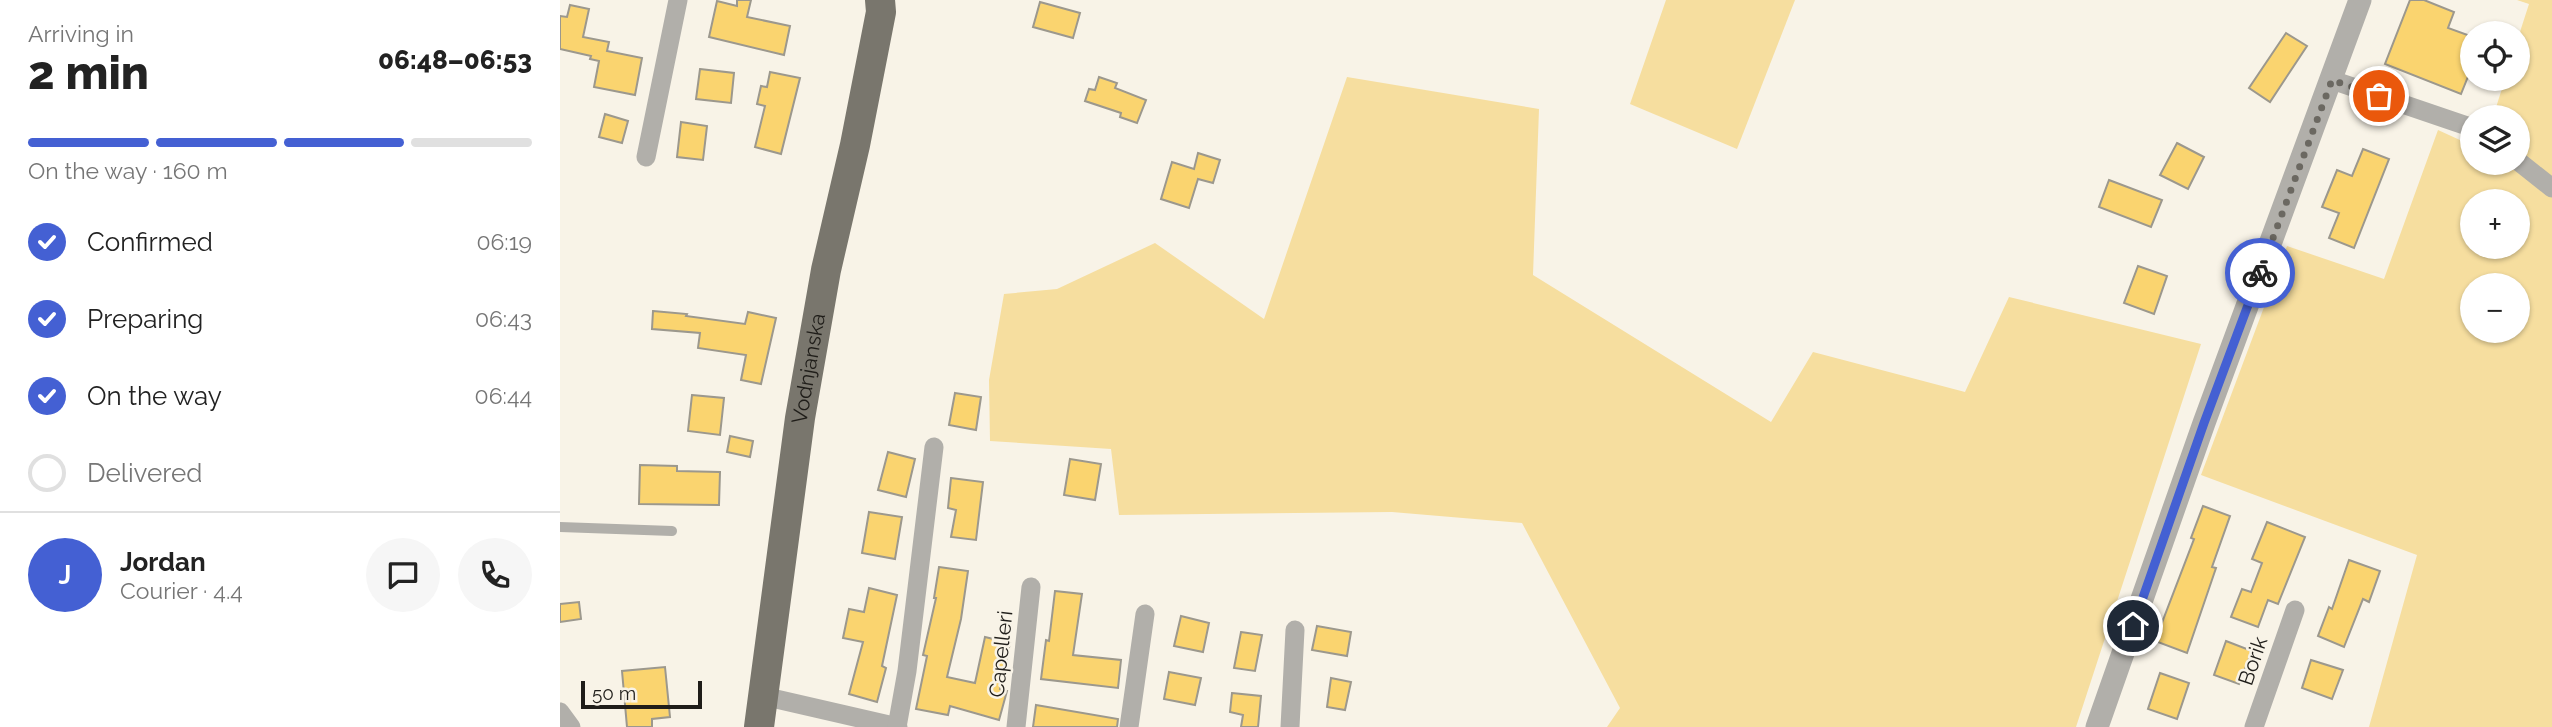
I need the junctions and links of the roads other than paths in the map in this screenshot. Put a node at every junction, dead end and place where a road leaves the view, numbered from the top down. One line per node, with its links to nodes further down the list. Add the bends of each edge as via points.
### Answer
1 (678, 0): 6 (street)
2 (2360, 0): 4 (street)
3 (883, 4): 16 (main road, Vodnjanska, via 826,270 800,418)
4 (2332, 80): 5 (street); 24 (street)
5 (2460, 124)
6 (646, 157)
7 (2530, 171): 8 (street)
8 (2552, 188)
9 (934, 447): 20 (street)
10 (560, 527): 11 (lane)
11 (672, 531)
12 (1031, 587): 21 (street, Capelleri)
13 (2295, 610): 25 (street, Borik)
14 (1144, 614): 22 (street)
15 (1295, 630): 23 (street)
16 (763, 696): 19 (main road, Vodnjanska); 20 (street)
17 (560, 712): 18 (street)
18 (571, 727)
19 (759, 727)
20 (898, 727)
21 (1016, 727)
22 (1129, 727)
23 (1290, 727)
24 (2097, 727)
25 (2254, 727)

